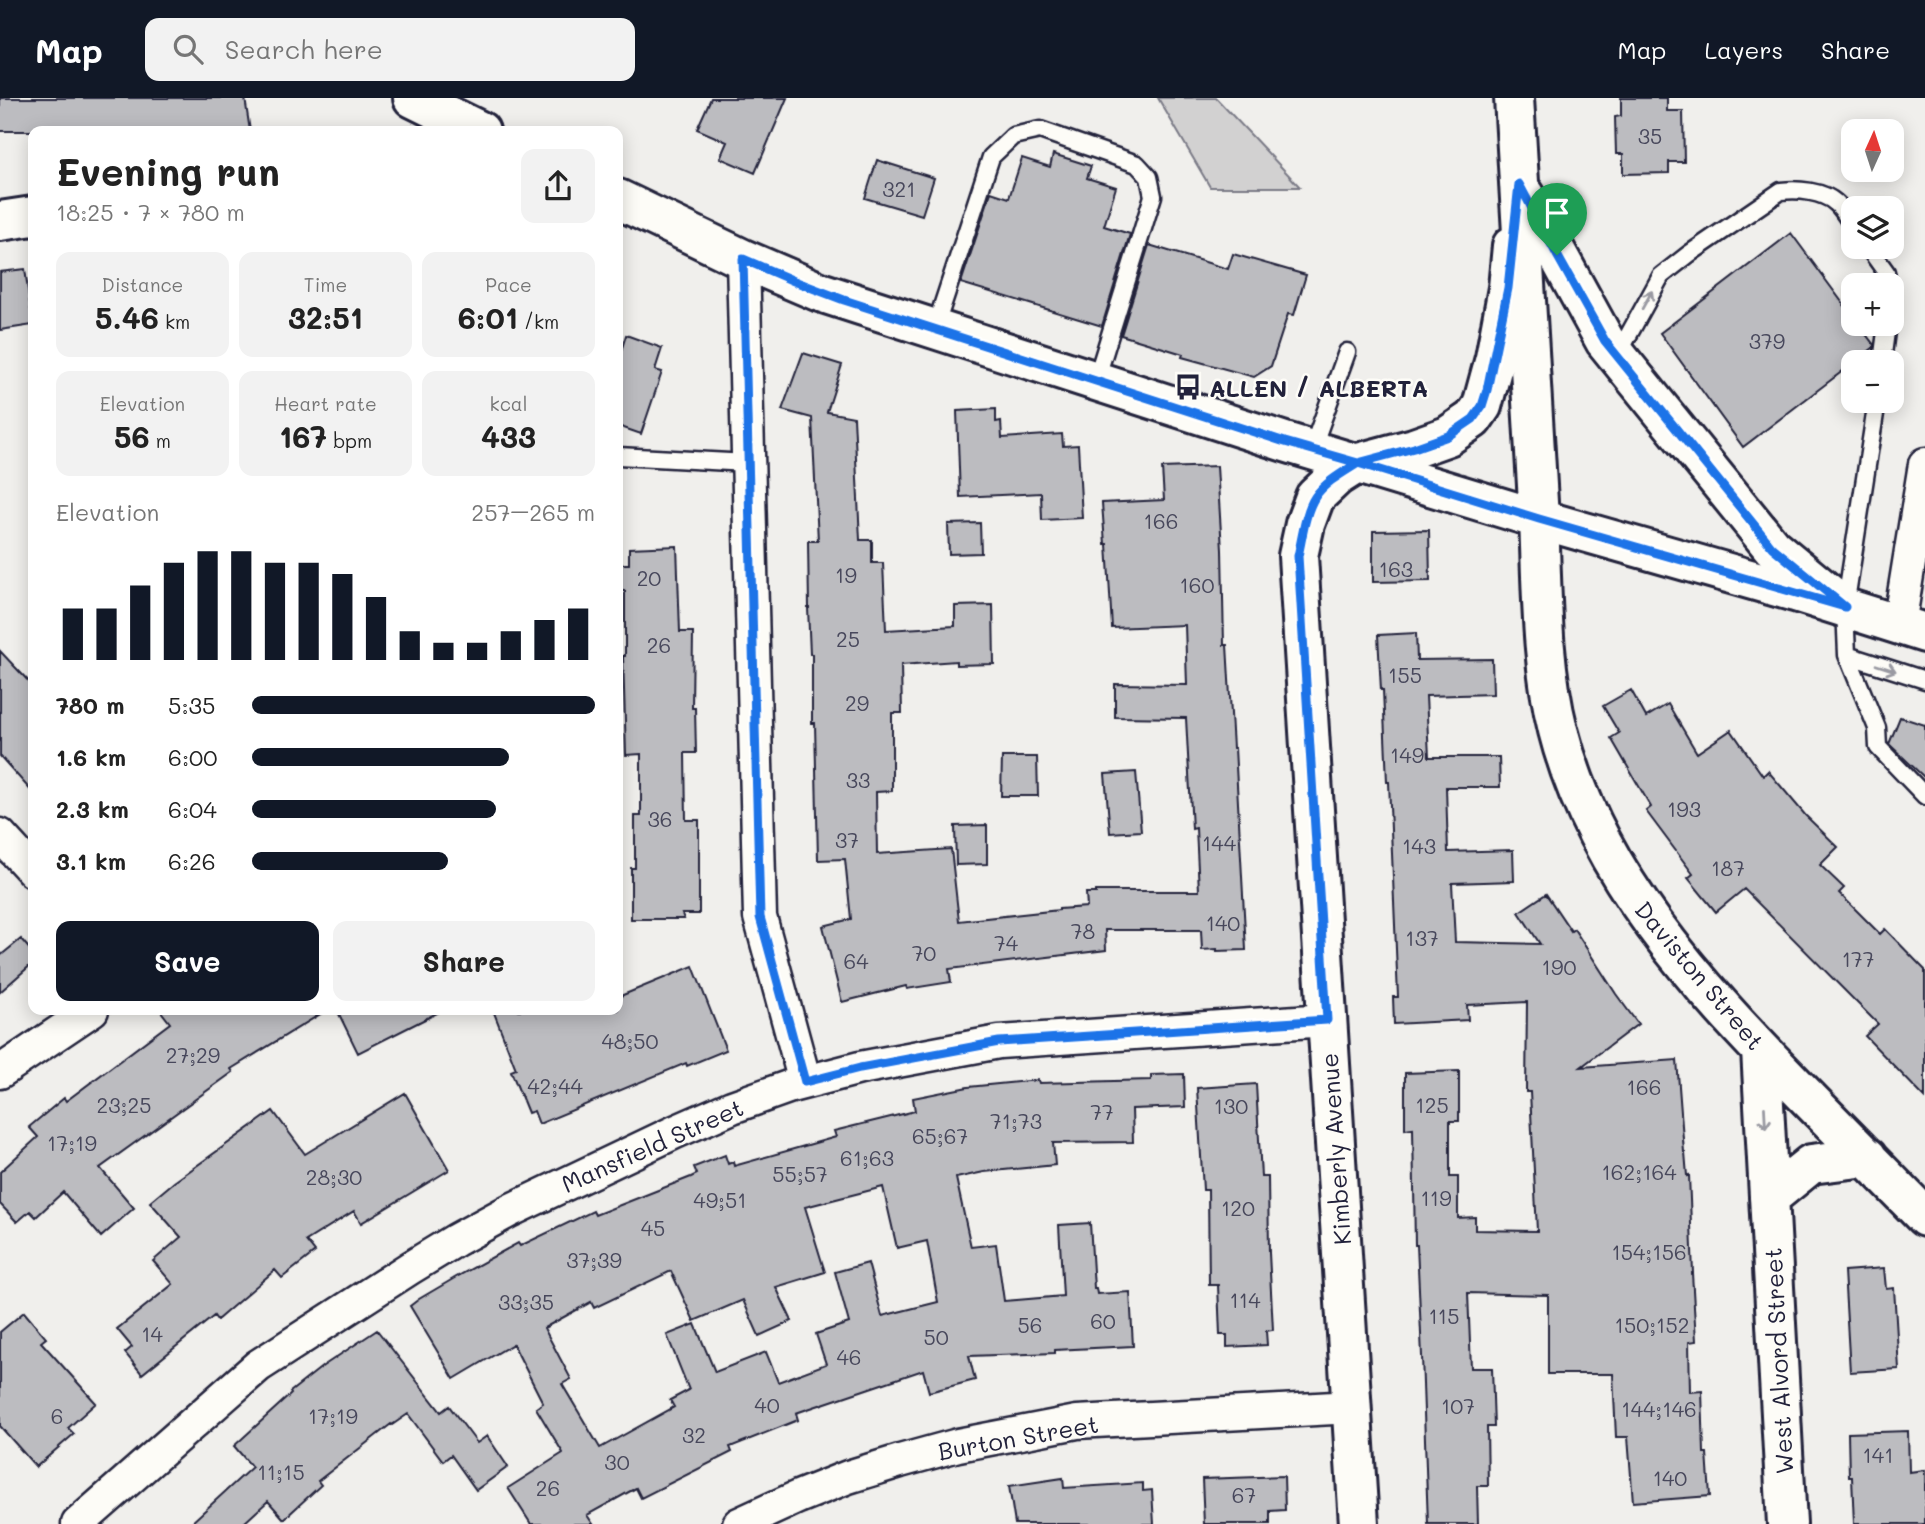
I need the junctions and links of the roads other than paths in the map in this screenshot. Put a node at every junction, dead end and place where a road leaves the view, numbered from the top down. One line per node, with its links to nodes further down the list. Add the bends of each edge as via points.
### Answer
1 (413, 98): 3 (main road)
2 (1514, 98): 4 (main road)
3 (470, 126)
4 (1519, 184): 12 (main road); 18 (main road, via 1508,288 1482,406 1473,419 1448,436); 20 (main road, Daviston Street)
5 (623, 201): 9 (main road)
6 (1841, 209): 12 (lane, one-way to 6, via 1661,276 1781,191 1809,190 1836,202)
7 (28, 217): 8 (main road)
8 (0, 221)
9 (743, 259): 10 (main road, via 820,292); 17 (street)
10 (935, 328): 13 (main road); 13 (lane, via 991,157 1013,136 1040,130 1137,164 1149,177 1153,196)
11 (1347, 352): 15 (lane)
12 (1617, 356): 21 (main road, via 1772,547)
13 (1096, 380): 15 (main road)
14 (1875, 413): 21 (lane)
15 (1312, 449): 18 (main road)
16 (623, 456): 17 (lane)
17 (748, 463): 32 (street, via 760,917)
18 (1358, 463): 20 (main road); 29 (main road, Kimberly Avenue, via 1315,497 1298,556)
19 (1925, 464): 22 (street)
20 (1539, 519): 21 (main road); 30 (main road, Daviston Street, via 1551,690 1558,730 1581,795 1614,862 1657,930)
21 (1845, 607): 22 (main road); 23 (lane)
22 (1912, 629)
23 (1847, 655): 24 (lane, one-way to 24); 25 (lane, via 1877,728 1878,747)
24 (1925, 680)
25 (1925, 796)
26 (0, 835): 27 (street)
27 (28, 866)
28 (85, 1015): 31 (street)
29 (1327, 1020): 32 (street, Mansfield Street, via 999,1042); 36 (main road, Kimberly Avenue)
30 (1761, 1050): 33 (main road, Daviston Street); 34 (main road, West Alvord Street, one-way to 34)
31 (0, 1072)
32 (805, 1082): 37 (street, Mansfield Street, via 663,1137 509,1211 433,1254 258,1366)
33 (1867, 1157): 34 (main road, via 1811,1164); 35 (main road, Daviston Street)
34 (1769, 1198): 40 (main road, West Alvord Street)
35 (1925, 1217)
36 (1352, 1407): 38 (street, Burton Street, via 1077,1422 900,1461 849,1477); 39 (main road, Kimberly Avenue)
37 (78, 1524)
38 (739, 1524)
39 (1359, 1524)
40 (1787, 1524)

